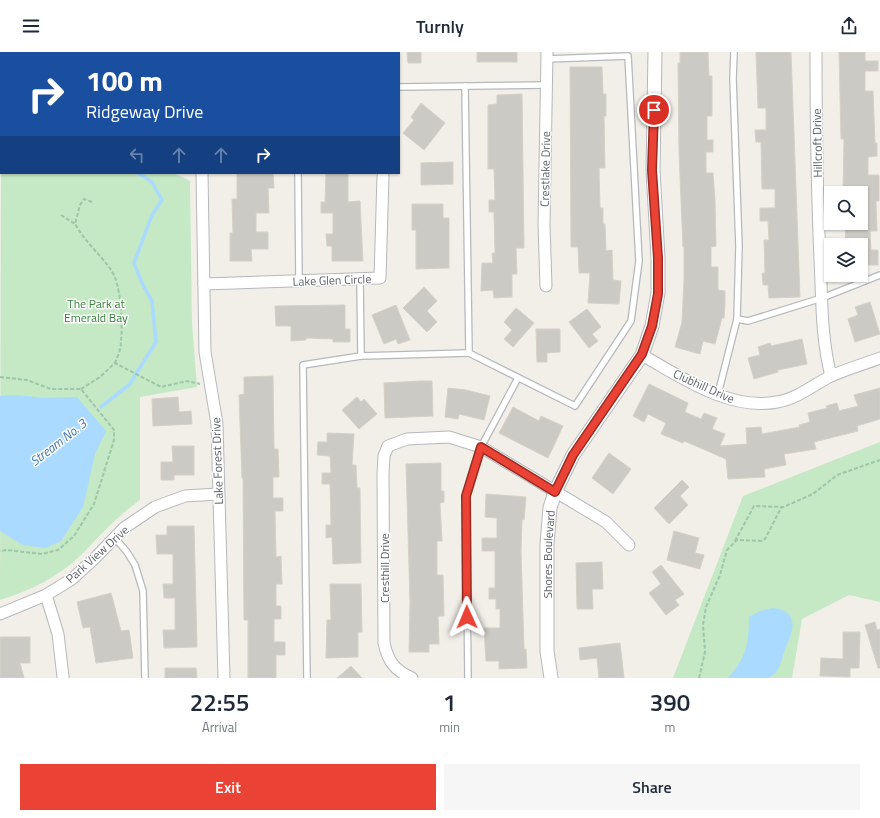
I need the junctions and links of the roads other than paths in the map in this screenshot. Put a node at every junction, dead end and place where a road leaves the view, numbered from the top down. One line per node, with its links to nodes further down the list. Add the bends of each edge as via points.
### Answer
1 (654, 52): 19 (street, Shores Boulevard, via 652,170 658,294 652,326)
2 (734, 52): 17 (lane, via 732,79 739,246)
3 (816, 52): 16 (street, Hillcroft Drive, via 816,166)
4 (547, 55): 5 (street, Crestlake Drive); 23 (lane, via 628,56 639,261 631,321 575,406)
5 (546, 85): 6 (lane); 15 (street, Crestlake Drive)
6 (466, 86): 7 (lane); 18 (lane)
7 (400, 87)
8 (202, 174): 14 (street, Lake Forest Drive)
9 (298, 174): 13 (lane)
10 (383, 176): 12 (street, Lake Glen Circle, via 380,278)
11 (880, 275): 16 (lane)
12 (360, 279): 13 (street, Lake Glen Circle); 20 (lane)
13 (299, 281): 14 (street, Lake Glen Circle)
14 (204, 284): 27 (street, Lake Forest Drive, via 205,352 217,424)
15 (546, 286)
16 (822, 298): 17 (lane, via 748,321); 22 (street, Hillcroft Drive, via 826,355)
17 (738, 319): 24 (lane)
18 (469, 353): 20 (lane); 23 (lane)
19 (642, 354): 24 (street, Clubhill Drive, via 685,380); 26 (street, Shores Boulevard, via 573,455)
20 (361, 356): 35 (lane, via 303,365)
21 (880, 358): 22 (street, Clubhill Drive)
22 (831, 376): 24 (street, Clubhill Drive, via 802,393 777,402 748,404)
23 (518, 378): 25 (lane)
24 (718, 394)
25 (481, 447): 26 (street); 36 (street, Cresthill Drive, via 449,437 407,439 388,446 384,456 384,643 388,661); 37 (lane, via 466,496)
26 (555, 492): 29 (street, via 606,522); 38 (street, Shores Boulevard, via 550,508 547,544 547,651)
27 (218, 494): 28 (street, Park View Drive, via 184,496 155,507); 34 (street, Lake Forest Drive)
28 (114, 538): 30 (street, Park View Drive, via 72,579); 33 (lane, via 128,552 143,591)
29 (629, 545)
30 (46, 595): 31 (street, Park View Drive); 32 (street, via 58,634)
31 (0, 614)
32 (64, 677)
33 (144, 678)
34 (224, 678)
35 (307, 678)
36 (412, 678)
37 (468, 678)
38 (551, 678)

